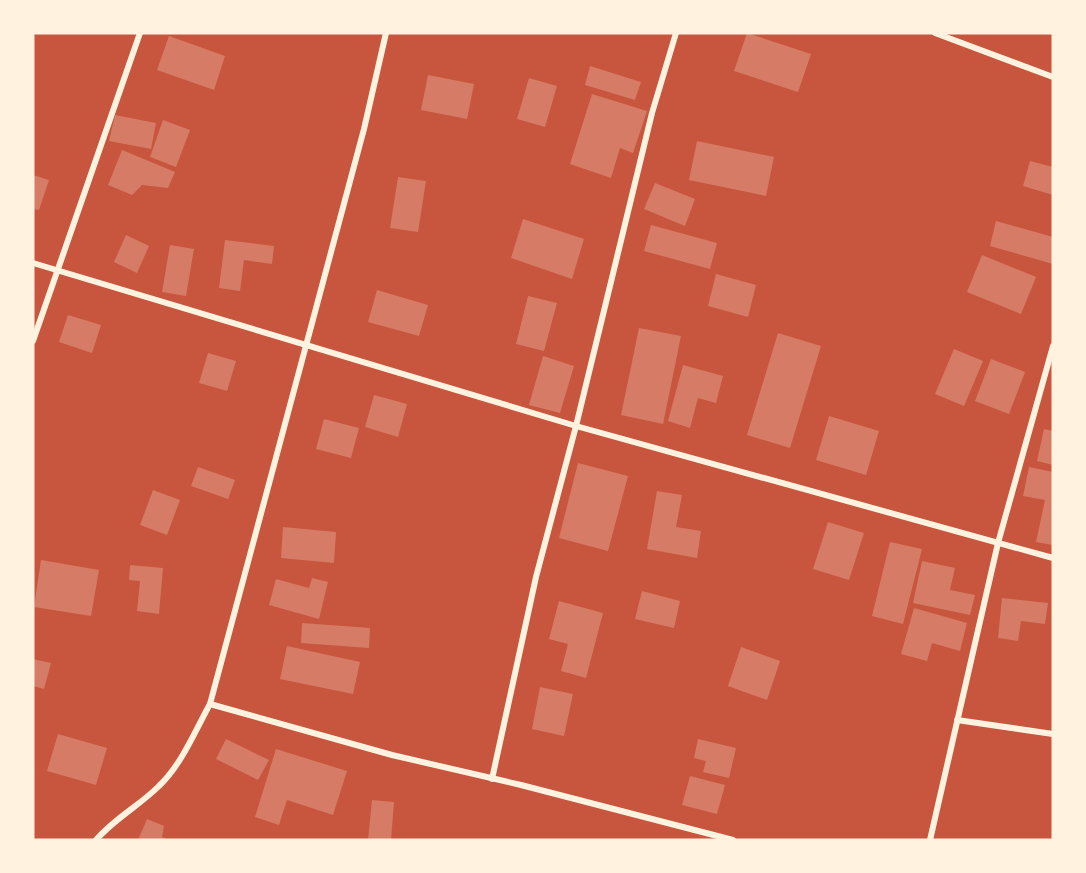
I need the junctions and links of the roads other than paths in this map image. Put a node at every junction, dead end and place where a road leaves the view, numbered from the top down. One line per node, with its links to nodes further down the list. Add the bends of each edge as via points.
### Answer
1 (141, 33): 7 (street)
2 (386, 33): 9 (street)
3 (676, 33): 11 (street, via 652,113)
4 (935, 33): 5 (street)
5 (1053, 77)
6 (33, 263): 7 (street)
7 (56, 270): 8 (street); 9 (street)
8 (33, 341)
9 (307, 346): 11 (street); 14 (street)
10 (1053, 346): 12 (street)
11 (576, 426): 12 (street); 17 (street, via 536,577)
12 (998, 543): 13 (street); 15 (street)
13 (1053, 558)
14 (210, 704): 17 (street, via 392,756); 18 (street, via 173,770 159,787 110,824)
15 (957, 720): 16 (street); 20 (street)
16 (1053, 734)
17 (492, 779): 19 (street)
18 (96, 840)
19 (733, 840)
20 (930, 840)

